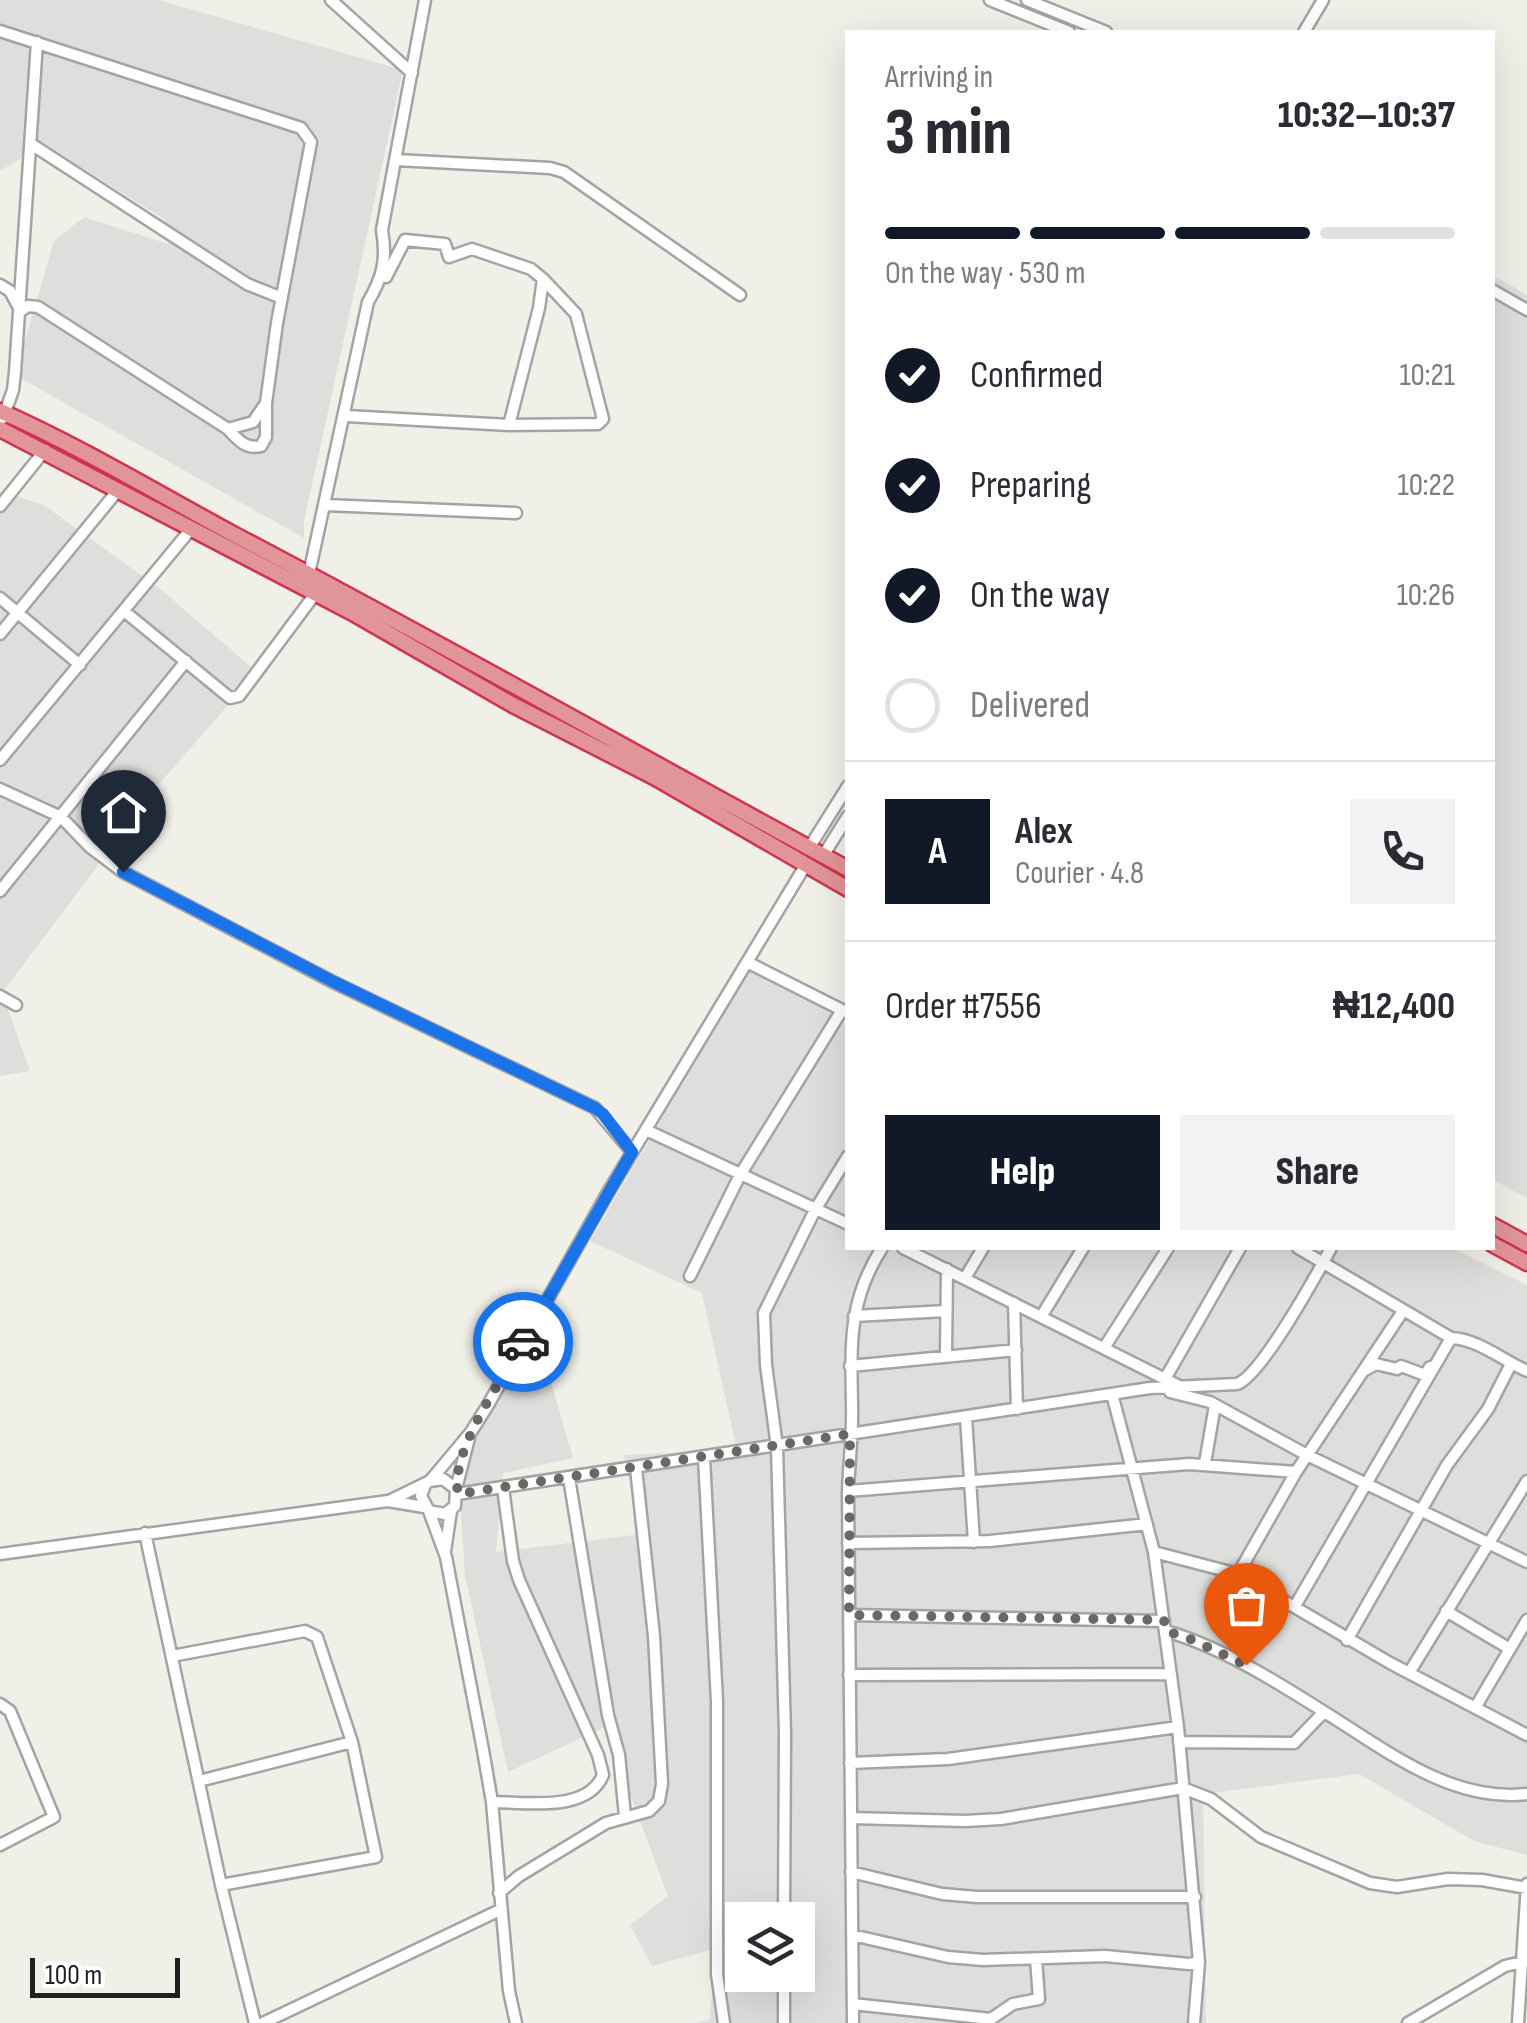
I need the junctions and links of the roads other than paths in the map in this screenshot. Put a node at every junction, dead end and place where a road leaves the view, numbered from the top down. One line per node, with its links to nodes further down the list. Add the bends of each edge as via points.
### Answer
1 (330, 0): 11 (street)
2 (425, 0): 11 (street)
3 (990, 0): 6 (street)
4 (1028, 0): 7 (street)
5 (1323, 0): 8 (street)
6 (1063, 30)
7 (1101, 30)
8 (1305, 30)
9 (0, 31): 10 (street)
10 (37, 42): 12 (street); 18 (street, via 308,134)
11 (412, 73): 13 (street)
12 (31, 144): 18 (street, via 247,284); 20 (street)
13 (396, 160): 17 (street, via 564,172); 19 (street, via 382,230 384,271)
14 (543, 279): 19 (street, via 472,249 448,257 445,244 404,240); 25 (street); 25 (street, via 576,314 603,416 598,424)
15 (0, 285): 20 (street)
16 (1495, 292): 21 (street)
17 (740, 296)
18 (282, 298): 22 (street)
19 (368, 302): 23 (street)
20 (20, 310): 24 (street, via 13,390); 26 (street, via 38,307)
21 (1527, 310)
22 (266, 403): 26 (street, via 253,422); 26 (street, via 261,446 242,443)
23 (346, 416): 25 (street); 29 (street)
24 (1, 419): 27 (highway); 33 (highway)
25 (509, 424)
26 (228, 429)
27 (44, 450): 28 (highway); 30 (street)
28 (119, 489): 32 (highway); 37 (street)
29 (325, 505): 31 (street); 33 (street)
30 (0, 506)
31 (516, 513)
32 (192, 528): 34 (highway); 36 (street)
33 (310, 574): 38 (highway)
34 (315, 594): 38 (highway); 41 (street, via 239,696 230,698)
35 (0, 598): 37 (street)
36 (124, 611): 41 (street); 42 (street)
37 (17, 613): 39 (street); 42 (street)
38 (395, 628): 40 (highway)
39 (0, 634)
40 (415, 641): 48 (highway); 50 (highway, via 529,714)
41 (186, 661): 46 (street)
42 (80, 664): 43 (street)
43 (0, 760)
44 (0, 788): 46 (street)
45 (845, 791): 48 (street)
46 (61, 817): 53 (street); 59 (street, via 123,872 595,1108)
47 (845, 821): 49 (street)
48 (809, 848): 49 (highway)
49 (823, 856): 51 (highway)
50 (804, 866): 52 (highway); 54 (street)
51 (845, 867)
52 (845, 887)
53 (0, 890)
54 (749, 963): 57 (street); 58 (street)
55 (0, 996): 56 (street)
56 (16, 1005)
57 (845, 1012): 61 (street)
58 (646, 1130): 59 (street); 61 (street)
59 (632, 1152): 100 (street)
60 (845, 1161): 62 (street)
61 (740, 1175): 62 (street); 78 (street)
62 (815, 1210): 63 (street); 102 (street, via 764,1312)
63 (845, 1223)
64 (1495, 1227): 65 (highway)
65 (1527, 1244)
66 (1495, 1246): 76 (highway)
67 (881, 1250): 83 (street)
68 (906, 1250): 77 (street)
69 (982, 1250): 79 (street)
70 (1082, 1250): 84 (street)
71 (1167, 1250): 86 (street)
72 (1239, 1250): 93 (street)
73 (1302, 1250): 75 (street)
74 (1330, 1250): 75 (street)
75 (1324, 1261): 81 (street); 94 (street, via 1245,1381)
76 (1527, 1263)
77 (946, 1269): 79 (street); 82 (street)
78 (690, 1276)
79 (965, 1278): 80 (street)
80 (1014, 1303): 84 (street); 87 (street)
81 (1403, 1311): 85 (street); 92 (street)
82 (946, 1312): 83 (street); 88 (street)
83 (854, 1316): 90 (street)
84 (1041, 1316): 86 (street)
85 (1451, 1338): 89 (street, via 1479,1344); 92 (street, via 1425,1375 1376,1364); 113 (street)
86 (1104, 1348): 93 (street)
87 (1016, 1350): 88 (street); 98 (street)
88 (946, 1355): 90 (street)
89 (1511, 1364): 91 (street); 120 (street)
90 (850, 1366): 101 (street)
91 (1527, 1372)
92 (1361, 1373): 103 (street)
93 (1165, 1379): 94 (street)
94 (1181, 1387): 95 (street)
95 (1150, 1388): 96 (street); 97 (street)
96 (1112, 1394): 98 (street); 107 (street)
97 (1215, 1405): 103 (street); 105 (street)
98 (1016, 1409): 99 (street)
99 (966, 1417): 101 (street); 110 (street)
100 (471, 1432): 112 (street); 116 (street)
101 (850, 1434): 102 (street); 115 (street)
102 (777, 1447): 104 (street); 162 (street)
103 (1307, 1455): 108 (street); 113 (street)
104 (704, 1458): 106 (street); 175 (street, via 717,1701 717,1974)
105 (1204, 1463): 107 (street); 108 (street)
106 (636, 1468): 109 (street); 154 (street, via 662,1784 659,1801 648,1811)
107 (1132, 1468): 110 (street); 121 (street)
108 (1296, 1472): 130 (street)
109 (569, 1478): 114 (street); 154 (street)
110 (970, 1481): 115 (street); 123 (street)
111 (1527, 1481): 124 (street)
112 (428, 1483): 116 (street, via 443,1479); 117 (street); 118 (street, via 421,1496)
113 (1364, 1484): 120 (street); 131 (street)
114 (503, 1488): 116 (street); 153 (street, via 518,1580 602,1775 588,1794 568,1800)
115 (848, 1491): 125 (street)
116 (457, 1492): 119 (street)
117 (388, 1501): 118 (street); 122 (street)
118 (427, 1509): 119 (street); 128 (street)
119 (451, 1511): 128 (street)
120 (1419, 1511): 124 (street); 136 (street)
121 (1147, 1524): 123 (street); 126 (street)
122 (144, 1533): 127 (street); 138 (street)
123 (974, 1542): 125 (street)
124 (1487, 1542): 129 (street); 132 (street)
125 (848, 1543): 133 (street)
126 (1154, 1552): 130 (street); 135 (street)
127 (0, 1554)
128 (446, 1558): 153 (street)
129 (1527, 1562)
130 (1238, 1574): 131 (street)
131 (1295, 1606): 136 (street)
132 (1446, 1611): 137 (street); 140 (street)
133 (849, 1615): 135 (street); 141 (street)
134 (1527, 1620): 137 (street)
135 (1165, 1626): 139 (street); 144 (street)
136 (1348, 1640): 140 (street)
137 (1510, 1649): 143 (street)
138 (172, 1656): 147 (street, via 305,1631 317,1637); 150 (street)
139 (1171, 1674): 141 (street); 145 (street)
140 (1409, 1674): 143 (street)
141 (850, 1675): 149 (street)
142 (0, 1704): 156 (street, via 10,1712 54,1818)
143 (1475, 1708): 146 (street)
144 (1324, 1712): 148 (street, via 1294,1743); 152 (street, via 1436,1779 1480,1792)
145 (1178, 1728): 148 (street); 149 (street, via 948,1759)
146 (1527, 1735)
147 (352, 1742): 150 (street); 158 (street, via 376,1857)
148 (1180, 1742): 151 (street)
149 (850, 1763): 155 (street)
150 (199, 1781): 158 (street)
151 (1182, 1788): 155 (street, via 1002,1819); 159 (street, via 1211,1799 1261,1837 1370,1883 1397,1887 1448,1879); 161 (street)
152 (1527, 1794)
153 (492, 1802): 160 (street)
154 (624, 1816): 160 (street)
155 (851, 1818): 157 (street)
156 (0, 1845)
157 (852, 1872): 161 (street, via 977,1897); 165 (street)
158 (222, 1884): 173 (street)
159 (1527, 1887): 164 (street)
160 (499, 1893): 163 (street)
161 (1195, 1897): 169 (street)
162 (784, 1902)
163 (500, 1910): 173 (street); 174 (street)
164 (1526, 1914): 166 (street)
165 (852, 1935): 167 (street, via 948,1956); 172 (street)
166 (1526, 1944): 168 (street); 170 (street)
167 (1036, 1959): 169 (street); 172 (street, via 1039,1999 1013,2004 991,2019)
168 (1525, 1961): 170 (street); 180 (street)
169 (1199, 1962): 178 (street)
170 (1505, 1966): 179 (street)
171 (784, 1992): 176 (street)
172 (852, 2004): 177 (street)
173 (259, 2023)
174 (516, 2023)
175 (724, 2023)
176 (784, 2023)
177 (853, 2023)
178 (1194, 2023)
179 (1408, 2023)
180 (1518, 2023)

